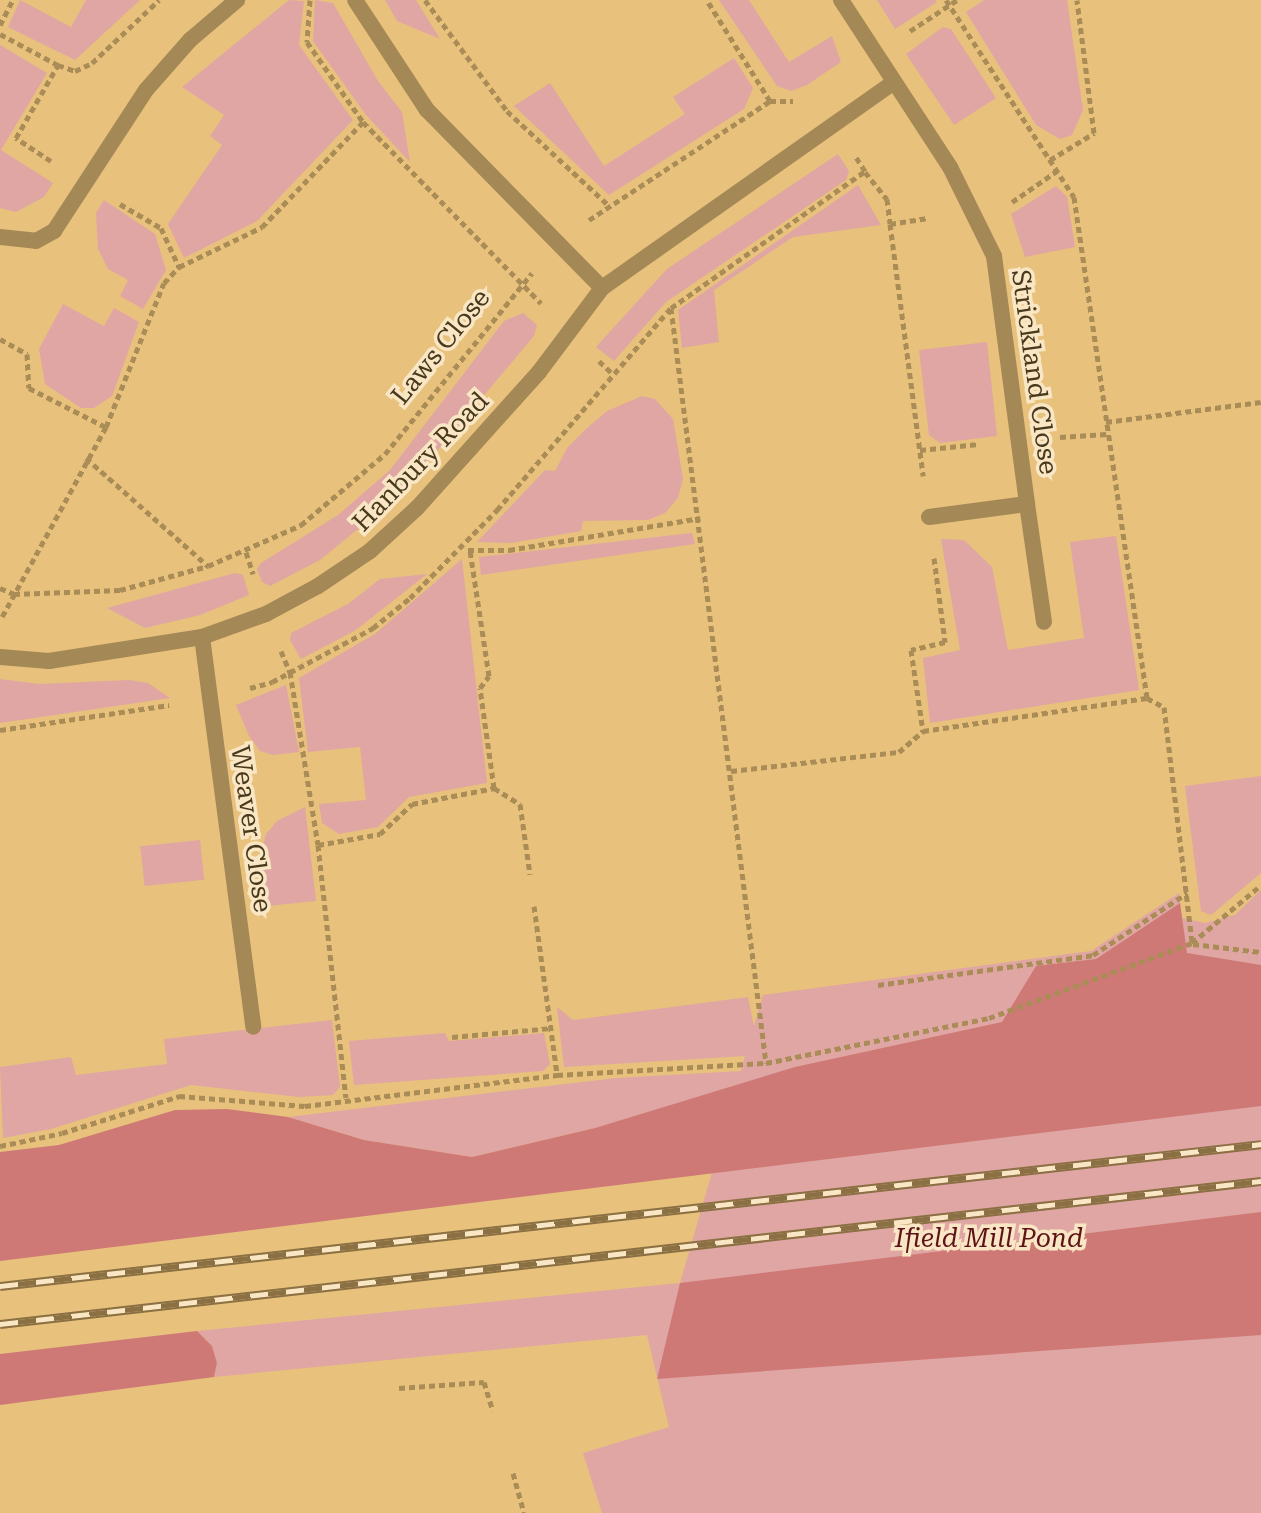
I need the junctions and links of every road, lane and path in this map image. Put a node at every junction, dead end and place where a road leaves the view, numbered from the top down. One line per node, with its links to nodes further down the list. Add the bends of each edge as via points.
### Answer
1 (13, 0): 10 (path)
2 (237, 0): 17 (street, via 190,40 146,90 54,231 36,241)
3 (310, 0): 14 (path, via 307,42)
4 (355, 0): 18 (street, via 427,110 500,189)
5 (425, 0): 16 (path, via 507,111)
6 (707, 0): 16 (path, Laws Close, via 770,101)
7 (841, 0): 13 (street, Strickland Close)
8 (946, 0): 15 (path)
9 (1077, 0): 15 (path, via 1094,133)
10 (0, 25)
11 (0, 34): 12 (path)
12 (58, 65)
13 (894, 82): 20 (street, Hanbury Road); 29 (street, Strickland Close, via 950,167 994,256)
14 (363, 122): 19 (path); 27 (path, via 262,227 179,267 164,283)
15 (1050, 160): 26 (path, via 1074,197)
16 (608, 205): 18 (path, Laws Close)
17 (0, 237)
18 (560, 243): 19 (path, Laws Close); 20 (street)
19 (523, 283): 22 (path); 34 (path, Laws Close, via 385,454 301,525)
20 (602, 288): 22 (street, Hanbury Road)
21 (671, 308): 31 (path)
22 (568, 333): 24 (path); 38 (street, Hanbury Road, via 417,508 370,551)
23 (0, 339): 27 (path, via 27,354 29,388)
24 (613, 374)
25 (1261, 402): 26 (path)
26 (1106, 422): 49 (path, via 1147,698 1164,707)
27 (106, 427): 28 (path)
28 (86, 458): 35 (path); 37 (path)
29 (1027, 504): 30 (street, Strickland Close); 40 (street, Strickland Close)
30 (929, 517)
31 (700, 518): 33 (path, via 509,550); 44 (path)
32 (463, 545): 33 (path)
33 (470, 551): 45 (path, via 489,676 480,688)
34 (246, 552): 35 (path, Laws Close); 38 (path)
35 (208, 566): 37 (path, Laws Close, via 120,590)
36 (0, 588): 37 (path, Laws Close)
37 (14, 594): 39 (path)
38 (266, 614): 41 (street, Hanbury Road); 46 (path, via 290,672)
39 (0, 621)
40 (1044, 622)
41 (202, 637): 42 (street, Hanbury Road, via 49,661); 54 (street, Weaver Close)
42 (0, 657)
43 (923, 731): 44 (path, via 899,752)
44 (731, 771): 57 (path)
45 (494, 788): 46 (path, via 412,804 380,834); 47 (path, via 520,804)
46 (318, 845): 59 (path)
47 (530, 874)
48 (1261, 885): 51 (path)
49 (1187, 893): 51 (path); 53 (path, via 1093,955)
50 (534, 906): 55 (path)
51 (1192, 943): 52 (path); 57 (path, via 989,1018)
52 (1261, 952)
53 (878, 985)
54 (253, 1027)
55 (550, 1028): 56 (path); 58 (path)
56 (452, 1037)
57 (766, 1063): 58 (path)
58 (557, 1075): 59 (path)
59 (346, 1097): 60 (path, via 305,1106 179,1096)
60 (0, 1146)
61 (399, 1388): 62 (path, via 484,1382)
62 (493, 1411)
63 (513, 1473): 64 (path)
64 (524, 1513)

